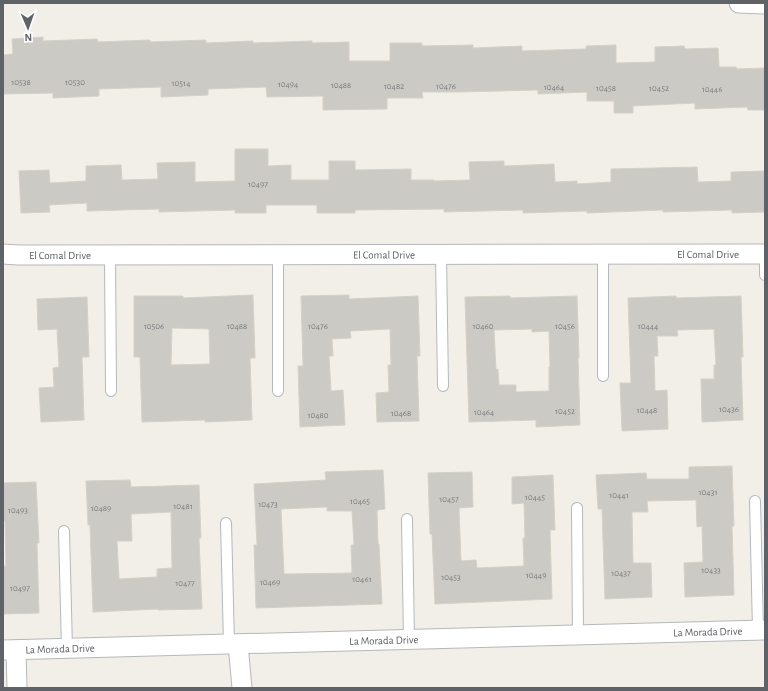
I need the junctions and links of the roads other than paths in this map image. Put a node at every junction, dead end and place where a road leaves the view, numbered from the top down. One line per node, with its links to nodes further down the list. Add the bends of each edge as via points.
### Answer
1 (738, 3): 2 (street)
2 (750, 3): 3 (street)
3 (765, 4)
4 (3, 254): 6 (street, El Comal Drive)
5 (765, 254): 9 (street, El Comal Drive); 10 (lane)
6 (110, 255): 7 (street, El Comal Drive); 13 (lane)
7 (278, 255): 8 (street, El Comal Drive); 14 (lane)
8 (441, 255): 9 (street, El Comal Drive); 12 (lane)
9 (603, 255): 11 (lane)
10 (765, 275)
11 (602, 376)
12 (443, 386)
13 (111, 391)
14 (278, 391)
15 (755, 501): 20 (lane)
16 (577, 508): 21 (lane)
17 (407, 519): 22 (lane)
18 (226, 523): 23 (lane)
19 (64, 531): 24 (lane)
20 (761, 630): 21 (street, La Morada Drive)
21 (578, 635): 22 (street, La Morada Drive)
22 (409, 640): 23 (street, La Morada Drive)
23 (233, 644): 24 (street, La Morada Drive); 27 (street)
24 (67, 649): 25 (street, La Morada Drive)
25 (10, 650): 26 (street)
26 (17, 688)
27 (242, 688)

